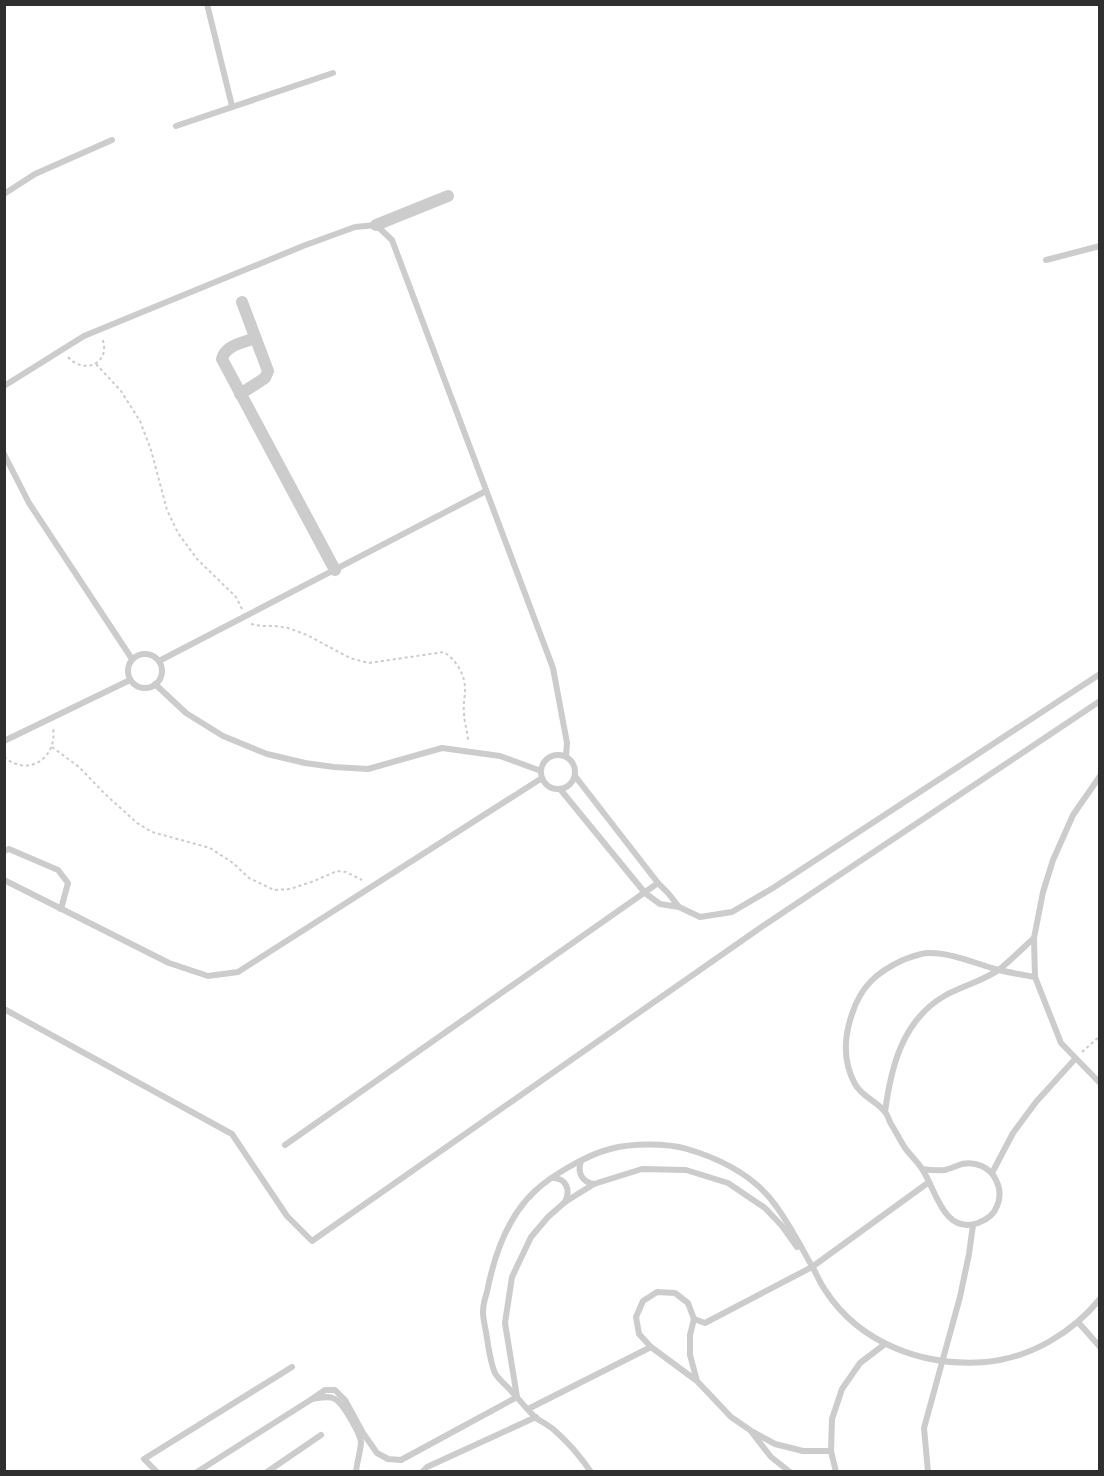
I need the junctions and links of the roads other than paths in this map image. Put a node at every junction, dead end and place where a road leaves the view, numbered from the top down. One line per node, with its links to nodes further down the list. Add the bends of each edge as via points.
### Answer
1 (207, 4): 3 (lane)
2 (333, 73): 3 (lane)
3 (232, 106): 4 (lane)
4 (176, 126)
5 (112, 140): 6 (lane, via 35,174)
6 (4, 194)
7 (448, 196): 8 (street)
8 (376, 225): 13 (lane, via 355,227 303,246 84,336); 16 (lane, via 392,240)
9 (1100, 246): 10 (lane)
10 (1046, 260)
11 (242, 302): 12 (street)
12 (255, 338): 14 (street, via 268,371 265,378); 14 (street, via 223,353 222,359)
13 (4, 386)
14 (240, 394): 17 (street)
15 (4, 454): 18 (lane, via 29,504)
16 (486, 491): 17 (lane); 25 (lane, via 554,668)
17 (334, 570): 19 (lane)
18 (132, 658): 19 (lane, via 146,653); 21 (lane, via 127,669)
19 (159, 661): 22 (lane, via 162,673)
20 (1100, 674): 34 (lane, via 746,905 732,912 700,917)
21 (130, 680): 22 (lane, via 145,688); 24 (lane)
22 (155, 684): 26 (lane, via 186,713 223,736 267,754 305,763 368,769 442,748 500,756)
23 (1100, 701): 39 (lane, via 760,928 312,1241 286,1216 232,1134)
24 (4, 741)
25 (566, 756): 26 (lane, via 559,754 547,759); 27 (lane, via 574,765)
26 (541, 774): 29 (lane, via 549,787); 35 (lane, via 238,972 208,976 169,963)
27 (575, 776): 29 (lane, via 570,785); 32 (lane)
28 (1100, 776): 36 (lane, via 1073,815 1053,860)
29 (560, 789): 33 (lane)
30 (4, 851): 35 (lane, via 9,849 58,870 68,883)
31 (4, 880): 35 (lane)
32 (658, 883): 33 (lane); 34 (lane)
33 (645, 893): 34 (lane, via 660,904); 43 (lane)
34 (679, 907)
35 (61, 909)
36 (1034, 938): 37 (lane); 38 (lane)
37 (998, 970): 38 (lane); 42 (lane, via 944,996 919,1017 896,1058); 42 (lane, via 928,953 885,968 871,980 853,1009 846,1054 855,1085)
38 (1035, 977): 40 (lane, via 1061,1043)
39 (4, 1009)
40 (1075, 1059): 41 (lane); 46 (lane, via 1013,1133)
41 (1100, 1083)
42 (885, 1112): 45 (lane)
43 (285, 1145)
44 (581, 1161): 47 (lane); 49 (lane, via 583,1179); 52 (lane, via 610,1149 647,1144 683,1147 718,1159 749,1178 775,1204)
45 (922, 1168): 46 (lane, via 943,1170 975,1163); 48 (lane)
46 (992, 1173): 51 (lane, via 1000,1188 998,1205 988,1218)
47 (551, 1179): 50 (lane, via 565,1182); 62 (lane, via 520,1208 501,1240 483,1310 495,1373)
48 (929, 1182): 51 (lane, via 950,1218); 52 (lane)
49 (594, 1184): 50 (lane); 52 (lane, via 642,1169 686,1170 728,1183 765,1208)
50 (565, 1202): 62 (lane, via 531,1237 512,1277 505,1323)
51 (973, 1225): 59 (lane)
52 (812, 1267): 54 (lane, via 705,1323); 56 (lane, via 842,1311)
53 (1100, 1299): 55 (lane)
54 (694, 1319): 57 (lane, via 688,1303 675,1293 657,1292 643,1301 636,1317 639,1334); 61 (lane, via 690,1355)
55 (1078, 1322): 58 (lane); 59 (lane, via 1037,1348 1014,1356 991,1362)
56 (885, 1344): 59 (lane); 68 (lane, via 860,1363 842,1389 832,1419)
57 (651, 1347): 61 (lane); 64 (lane)
58 (1100, 1347)
59 (943, 1362): 77 (lane, via 924,1428)
60 (292, 1367): 69 (lane, via 144,1459)
61 (698, 1381): 66 (lane, via 731,1417)
62 (517, 1397): 63 (lane, via 401,1460 377,1453 335,1390 325,1390); 64 (lane)
63 (312, 1399): 70 (lane); 72 (lane, via 334,1398 348,1414 361,1441)
64 (528, 1409): 65 (lane)
65 (536, 1417): 73 (lane); 74 (lane, via 578,1453)
66 (750, 1430): 68 (lane, via 784,1447); 75 (lane, via 771,1457)
67 (321, 1435): 71 (lane)
68 (831, 1451): 76 (lane)
69 (157, 1472)
70 (197, 1472)
71 (267, 1472)
72 (356, 1472)
73 (422, 1472)
74 (591, 1472)
75 (790, 1472)
76 (836, 1472)
77 (928, 1472)

